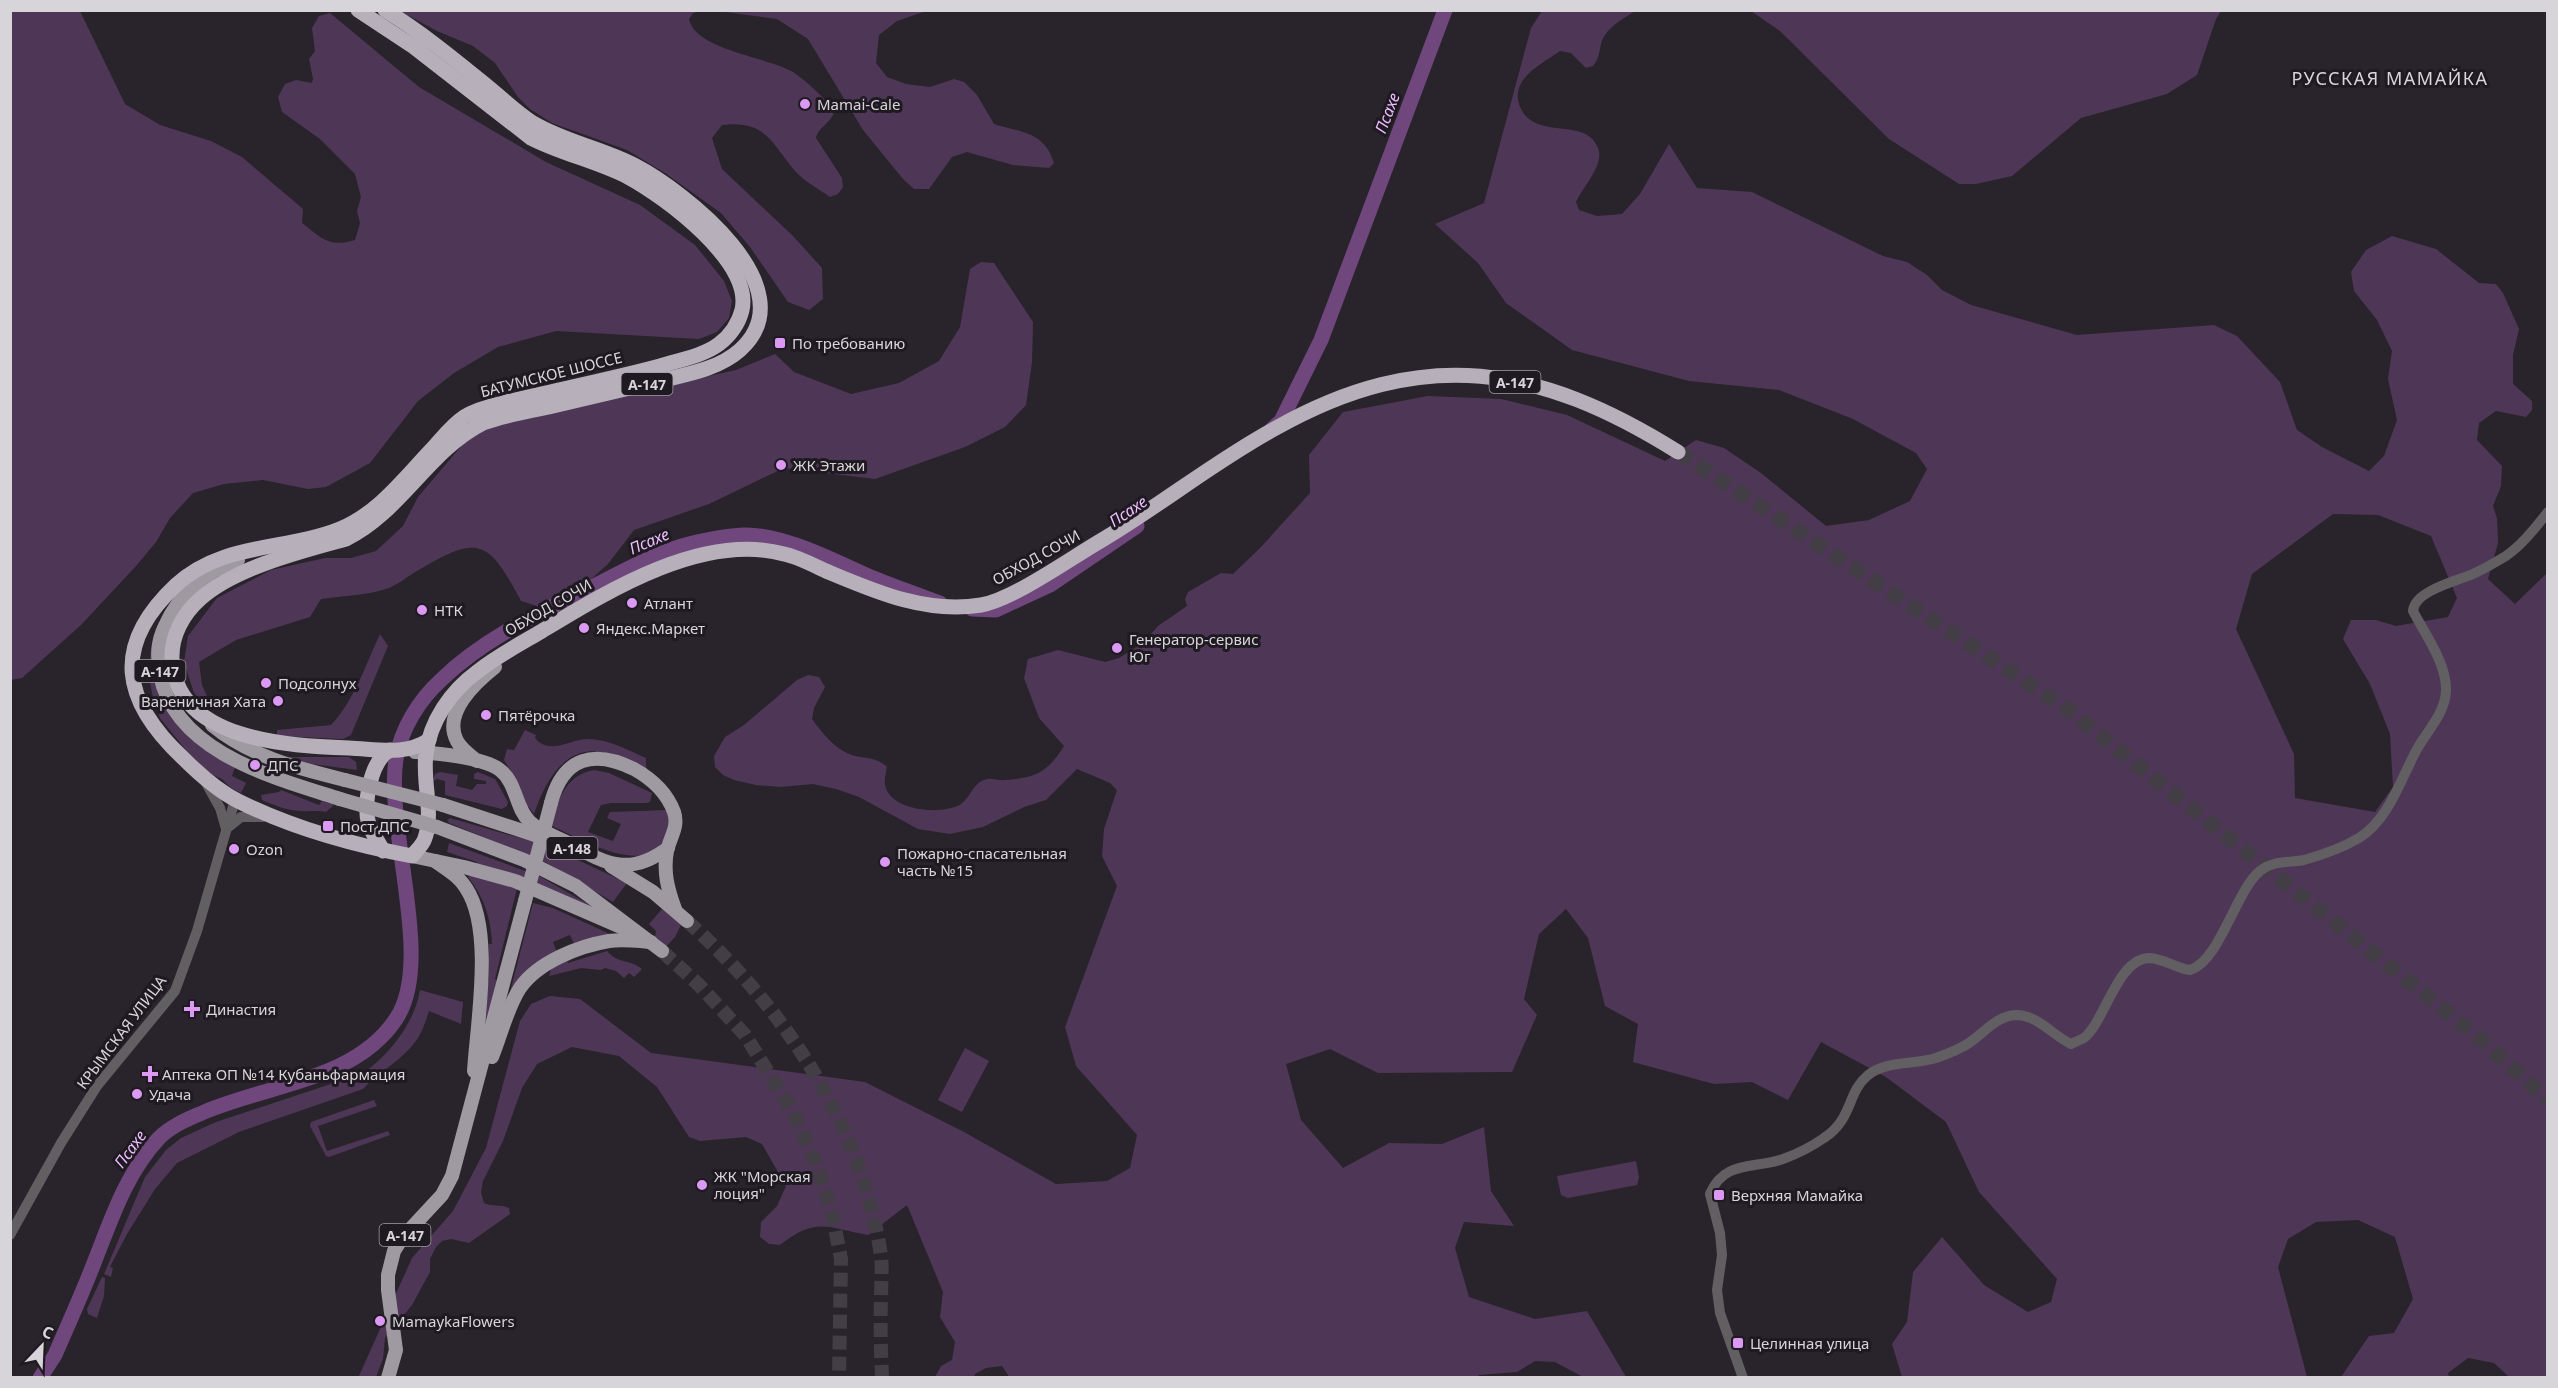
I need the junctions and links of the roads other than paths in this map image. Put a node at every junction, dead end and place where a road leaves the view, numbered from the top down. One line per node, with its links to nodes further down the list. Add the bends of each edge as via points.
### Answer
1 (358, 10): 5 (highway, БАТУМСКОЕ ШОССЕ / А-147, via 414,47 531,138 629,178 655,194 709,239 728,262 743,303 729,335 708,350 615,379 474,412 453,427 369,513)
2 (385, 10): 7 (highway, БАТУМСКОЕ ШОССЕ / А-147, via 531,122 634,165 694,206 722,230 747,265 759,293 757,321 740,350 686,375 483,423 457,440 361,532 236,574 219,584 189,610 177,630 172,650 175,675 190,706)
3 (1678, 452): 6 (highway, ОБХОД СОЧИ / А-147, via 1625,421 1561,393 1493,377 1409,378 1318,405 1274,428 1112,534 1011,594 983,605 938,607 908,602 784,554 728,550 688,558 636,579)
4 (2547, 512): 31 (street, via 2530,535 2507,555 2416,601 2413,611 2442,668 2446,690 2442,711 2415,752 2385,811 2369,830 2319,856 2278,862 2260,871 2201,963 2190,970 2155,959 2136,962 2126,971 2084,1038 2071,1044 2029,1018 2008,1017 1988,1027 1970,1043 1936,1058 1872,1071 1856,1090 1842,1122 1825,1137 1784,1159 1738,1168 1718,1178 1710,1194 1722,1255 1717,1290 1720,1313)
5 (320, 535): 11 (highway, А-147, via 266,546 206,565 165,596 144,623 133,652 134,690 146,716 169,746); 14 (main road, БАТУМСКОЕ ШОССЕ / А-147, via 224,565 191,588 176,603 160,635 159,666 173,707 202,739 251,767)
6 (506, 653): 8 (highway, ОБХОД СОЧИ / А-147, via 451,695); 10 (main road, via 469,692 456,715 457,741)
7 (199, 714): 9 (highway, А-147, via 230,729 285,745); 13 (main road, БАТУМСКОЕ ШОССЕ / А-147, via 241,746 280,763)
8 (427, 746): 9 (highway, А-147); 10 (main road); 12 (highway, А-147)
9 (396, 751): 12 (highway); 17 (highway, А-147, via 383,754 373,769)
10 (477, 761): 22 (main road, via 501,771 530,822)
11 (199, 773): 15 (highway, А-147); 18 (street, via 216,800)
12 (425, 773): 23 (highway, А-147, via 426,838)
13 (345, 780): 22 (main road, А-148, bridge, via 493,819)
14 (340, 799): 27 (main road, А-148, bridge, via 437,827 524,860 576,886)
15 (235, 800): 16 (highway, А-147); 18 (street, КРЫМСКАЯ УЛИЦА)
16 (275, 818): 18 (street, via 241,817); 19 (highway, А-147)
17 (368, 818): 19 (highway); 21 (highway, А-147)
18 (226, 829): 29 (street, КРЫМСКАЯ УЛИЦА, via 197,931 175,990 97,1086)
19 (345, 840): 21 (highway, А-147)
20 (668, 848): 22 (main road, via 646,862 628,866); 25 (main road, via 665,876); 28 (main road, А-147, bridge, via 675,832 671,804 660,787 640,772 621,762 588,758 562,776 551,803)
21 (383, 851): 23 (highway, А-147)
22 (588, 854): 25 (main road, А-148)
23 (412, 856): 24 (main road, А-147)
24 (435, 861): 27 (main road, А-147, via 515,881); 28 (main road, А-147, via 465,886 478,916 480,994)
25 (675, 909): 26 (main road, А-148)
26 (687, 921)
27 (657, 946): 28 (main road, via 609,941 579,949 529,977 519,990)
28 (471, 1106): 30 (main road, А-147, via 447,1188 394,1251 388,1290 396,1350)
29 (10, 1235)
30 (388, 1377)
31 (1743, 1377)

